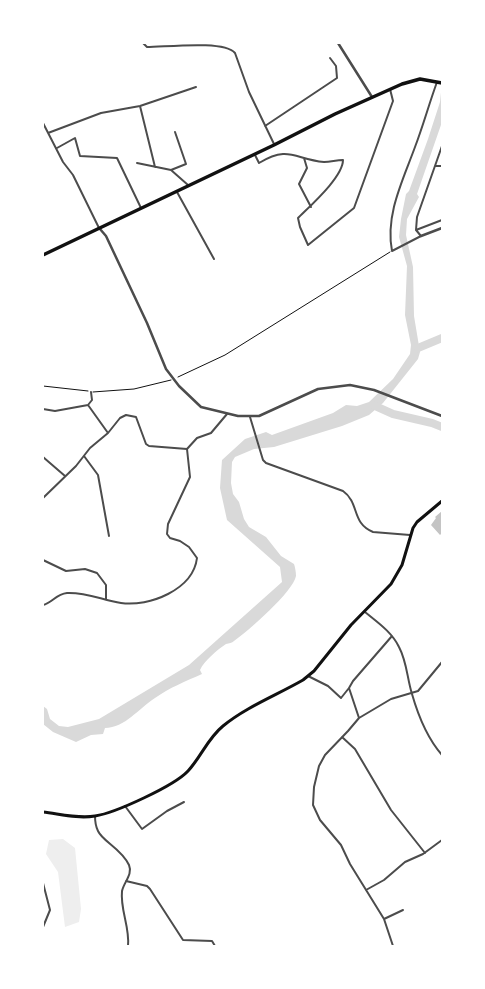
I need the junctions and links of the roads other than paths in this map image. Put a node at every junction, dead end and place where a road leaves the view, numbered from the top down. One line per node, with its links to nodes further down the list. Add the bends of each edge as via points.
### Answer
1 (143, 43): 10 (street, via 147,47 216,45 232,49)
2 (338, 43): 7 (street)
3 (330, 58): 10 (street, via 336,66 337,78)
4 (439, 82): 6 (highway, via 427,79 412,80); 31 (street, via 396,197 390,233 392,251)
5 (196, 87): 8 (street)
6 (390, 89): 7 (highway); 25 (street, via 393,101 354,208 308,245 298,218)
7 (372, 97): 13 (highway)
8 (140, 106): 12 (street, via 101,113); 21 (street)
9 (43, 124): 12 (street)
10 (265, 126): 13 (street)
11 (175, 132): 22 (street, via 186,164)
12 (48, 133): 15 (street)
13 (274, 145): 16 (highway)
14 (442, 146): 19 (street)
15 (57, 148): 26 (street, via 75,138 80,156 117,158); 29 (street)
16 (255, 154): 17 (street, via 259,163 276,154 288,153); 23 (highway)
17 (304, 158): 25 (street, via 307,168 299,184); 25 (street, via 326,162 343,160 326,191)
18 (137, 163): 21 (street)
19 (436, 166): 20 (street); 30 (street, via 417,217)
20 (442, 166)
21 (155, 167): 22 (street)
22 (171, 170): 23 (street)
23 (188, 185): 24 (highway)
24 (176, 191): 26 (highway); 33 (street)
25 (311, 207)
26 (141, 208): 29 (highway)
27 (442, 220): 30 (street)
28 (442, 228): 31 (street)
29 (100, 229): 32 (highway); 37 (street, via 106,236 166,369 201,407)
30 (416, 230): 31 (street)
31 (420, 236)
32 (43, 255)
33 (214, 259)
34 (91, 392): 35 (street, via 92,400)
35 (88, 406): 36 (street, via 55,411); 40 (street)
36 (43, 409)
37 (227, 414): 39 (street); 41 (street, via 211,433 197,438)
38 (442, 416): 39 (street, via 359,386 337,386 318,389 269,412)
39 (250, 417): 47 (street, via 266,463 343,491 351,498 358,518 367,529 373,532)
40 (108, 433): 41 (street, via 120,418 126,415 136,417 149,446); 42 (street)
41 (187, 448): 50 (street, via 190,477 168,524 167,534 189,547 197,558 196,565 179,588 141,603 121,603)
42 (84, 456): 44 (street); 48 (street, via 98,475)
43 (43, 457): 44 (street)
44 (65, 476): 45 (street)
45 (43, 498)
46 (442, 501): 47 (main road, via 417,522)
47 (410, 535): 52 (main road, via 398,574)
48 (109, 536)
49 (43, 560): 50 (street, via 66,571 85,569 97,573 106,585)
50 (106, 599): 51 (street, via 84,593 66,593 58,594)
51 (43, 605)
52 (364, 611): 53 (street); 55 (main road)
53 (392, 636): 56 (street, via 352,681); 57 (street, via 404,657)
54 (442, 662): 57 (street, via 418,691)
55 (308, 676): 56 (street, via 328,686 342,698); 62 (main road, via 223,726 182,777 168,786)
56 (349, 688): 58 (street)
57 (412, 694): 58 (street, via 391,699); 60 (street, via 427,732)
58 (359, 718): 59 (street)
59 (342, 737): 66 (street, via 355,749 391,810); 69 (street, via 325,755 319,766 313,805 320,820 341,845)
60 (442, 754)
61 (184, 802): 62 (street, via 142,829)
62 (124, 805): 64 (main road)
63 (43, 812): 64 (main road)
64 (94, 816): 67 (street, via 100,834 121,852 129,866 130,873)
65 (442, 840): 66 (street)
66 (425, 852): 69 (street, via 405,862 384,880)
67 (126, 881): 73 (street, via 122,890 122,902 129,936); 74 (street, via 150,889 183,940 212,941)
68 (43, 882): 72 (street, via 50,910)
69 (366, 890): 71 (street)
70 (404, 910): 71 (street)
71 (384, 919): 75 (street)
72 (43, 927)
73 (128, 946)
74 (215, 946)
75 (393, 946)

